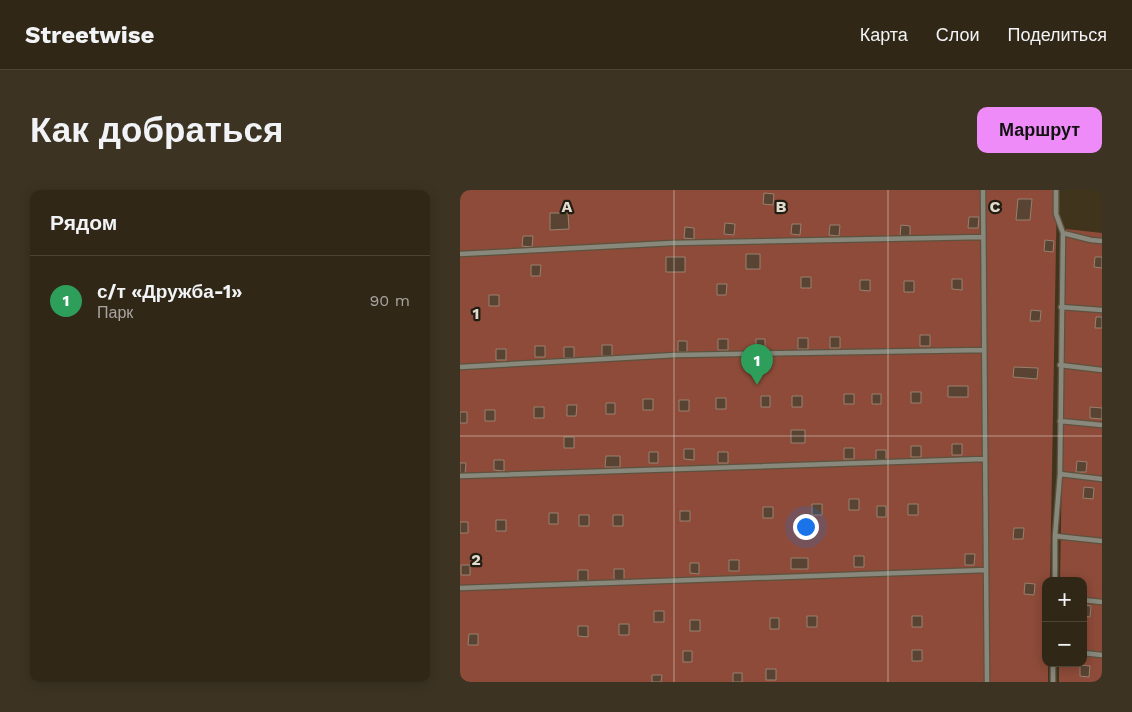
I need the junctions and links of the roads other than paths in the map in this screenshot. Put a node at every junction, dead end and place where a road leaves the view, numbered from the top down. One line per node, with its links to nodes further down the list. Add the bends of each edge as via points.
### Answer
1 (983, 190): 4 (lane)
2 (1056, 190): 3 (lane, via 1056,214)
3 (1063, 233): 5 (lane); 7 (lane)
4 (983, 237): 6 (lane, via 673,242); 9 (lane)
5 (1102, 241)
6 (460, 254)
7 (1062, 306): 8 (lane); 10 (lane)
8 (1102, 310)
9 (984, 350): 11 (lane, via 676,354); 15 (lane)
10 (1060, 366): 12 (lane); 13 (lane)
11 (460, 367)
12 (1102, 370)
13 (1060, 421): 14 (lane); 16 (lane)
14 (1102, 425)
15 (984, 459): 17 (lane); 21 (lane)
16 (1060, 474): 18 (lane); 19 (lane)
17 (460, 476)
18 (1102, 479)
19 (1055, 536): 20 (lane); 22 (lane)
20 (1102, 541)
21 (986, 570): 23 (lane); 29 (lane)
22 (1055, 577)
23 (460, 588)
24 (1087, 600): 25 (lane)
25 (1102, 602)
26 (1087, 653): 27 (lane)
27 (1102, 655)
28 (1053, 667): 30 (lane)
29 (987, 682)
30 (1054, 682)

